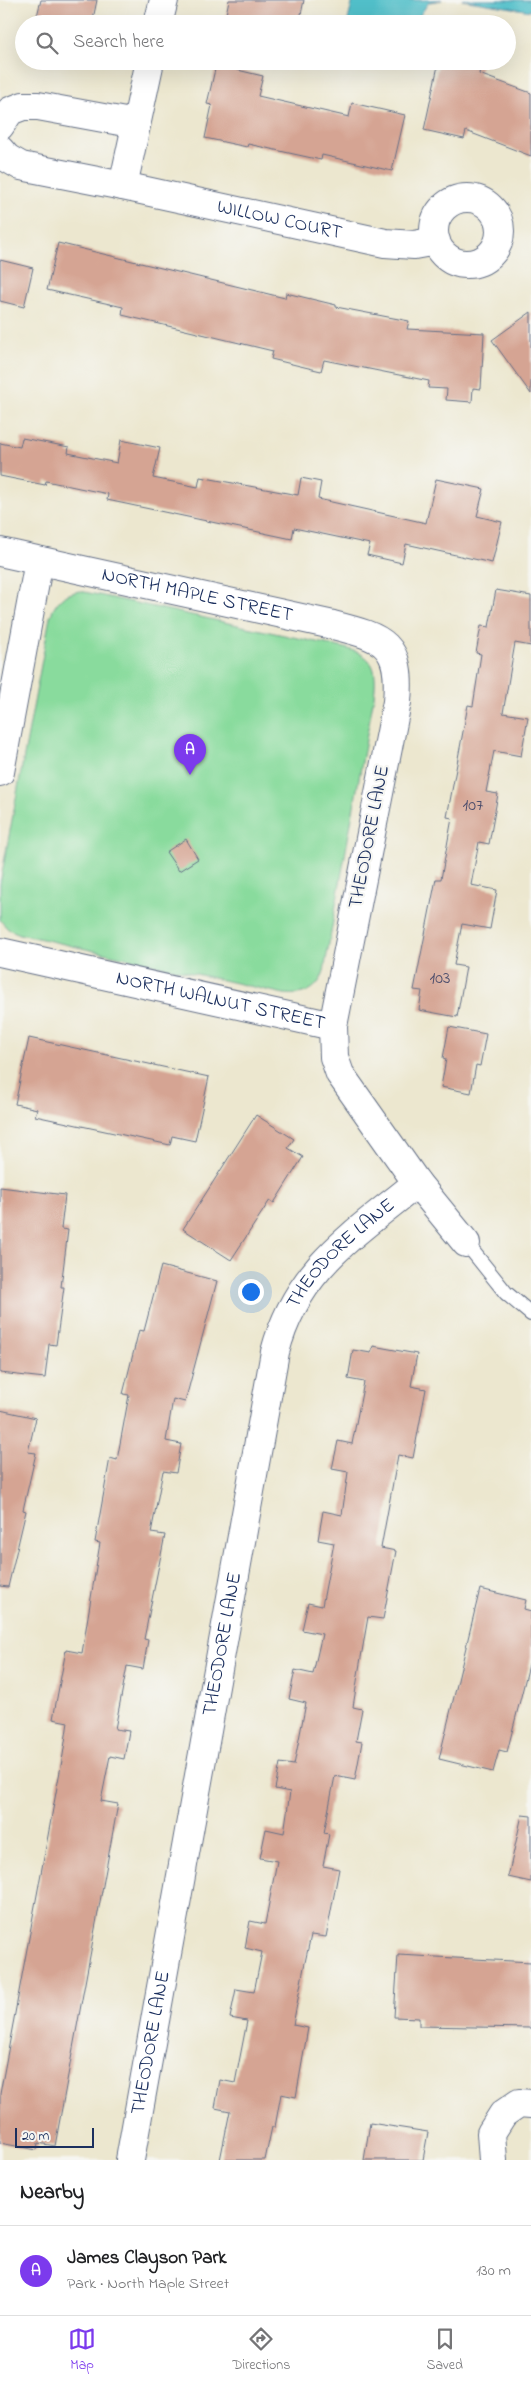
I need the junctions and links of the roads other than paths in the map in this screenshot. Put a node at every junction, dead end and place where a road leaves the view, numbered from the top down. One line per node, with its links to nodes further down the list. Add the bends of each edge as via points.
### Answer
1 (164, 0): 2 (street)
2 (160, 15)
3 (148, 70): 4 (street)
4 (136, 124): 5 (street, via 31,105 10,111); 7 (street)
5 (0, 126)
6 (0, 150): 7 (street, WILLOW COURT, via 20,166)
7 (123, 186): 8 (street, WILLOW COURT, via 385,243 414,245)
8 (436, 241)
9 (0, 552): 10 (street, NORTH MAPLE STREET)
10 (39, 561): 11 (street, NORTH MAPLE STREET, via 341,627 373,636); 12 (street)
11 (390, 649): 14 (street, THEODORE LANE, via 398,671 397,702)
12 (0, 772)
13 (0, 952): 14 (street, NORTH WALNUT STREET)
14 (333, 1026): 15 (street, NORTH WALNUT STREET, via 332,1045 338,1071)
15 (417, 1183): 16 (street, NORTH WALNUT STREET); 19 (street, THEODORE LANE, via 330,1255 309,1278 281,1328)
16 (466, 1243): 17 (lane, via 506,1293)
17 (531, 1314)
18 (531, 2104): 20 (street, via 519,2103 502,2114 491,2133)
19 (130, 2160)
20 (493, 2160)

